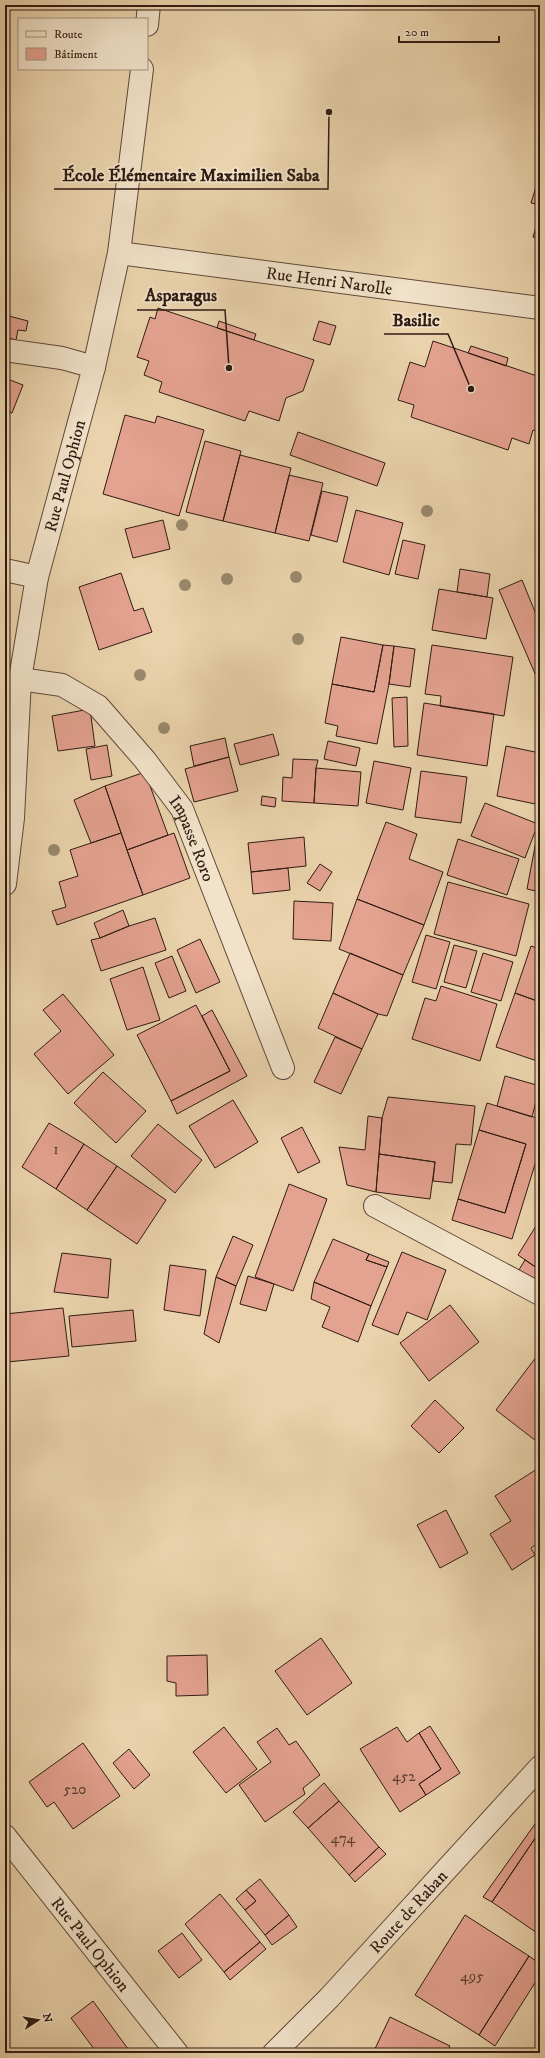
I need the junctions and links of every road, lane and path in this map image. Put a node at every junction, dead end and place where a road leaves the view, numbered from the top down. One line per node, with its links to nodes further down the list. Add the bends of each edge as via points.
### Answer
1 (150, 5): 2 (street)
2 (148, 18)
3 (142, 70): 4 (street, Rue Paul Ophion)
4 (119, 253): 5 (street, Rue Henri Narolle); 7 (street, Rue Paul Ophion)
5 (540, 308)
6 (5, 350): 7 (street, via 62,358)
7 (94, 367): 9 (street, Rue Paul Ophion)
8 (5, 570): 9 (street)
9 (37, 577): 10 (street, Rue Paul Ophion)
10 (20, 678): 11 (street, Rue Paul Ophion); 13 (street, Impasse Roro, via 62,685 98,706 145,760 182,809)
11 (10, 750): 12 (street, Rue Paul Ophion, via 13,818)
12 (5, 884)
13 (284, 1068)
14 (375, 1206): 15 (street)
15 (540, 1294)
16 (540, 1767): 19 (street, Route de Raban, via 329,1998)
17 (5, 1836): 18 (street, Rue Paul Ophion)
18 (177, 2053)
19 (274, 2053)

